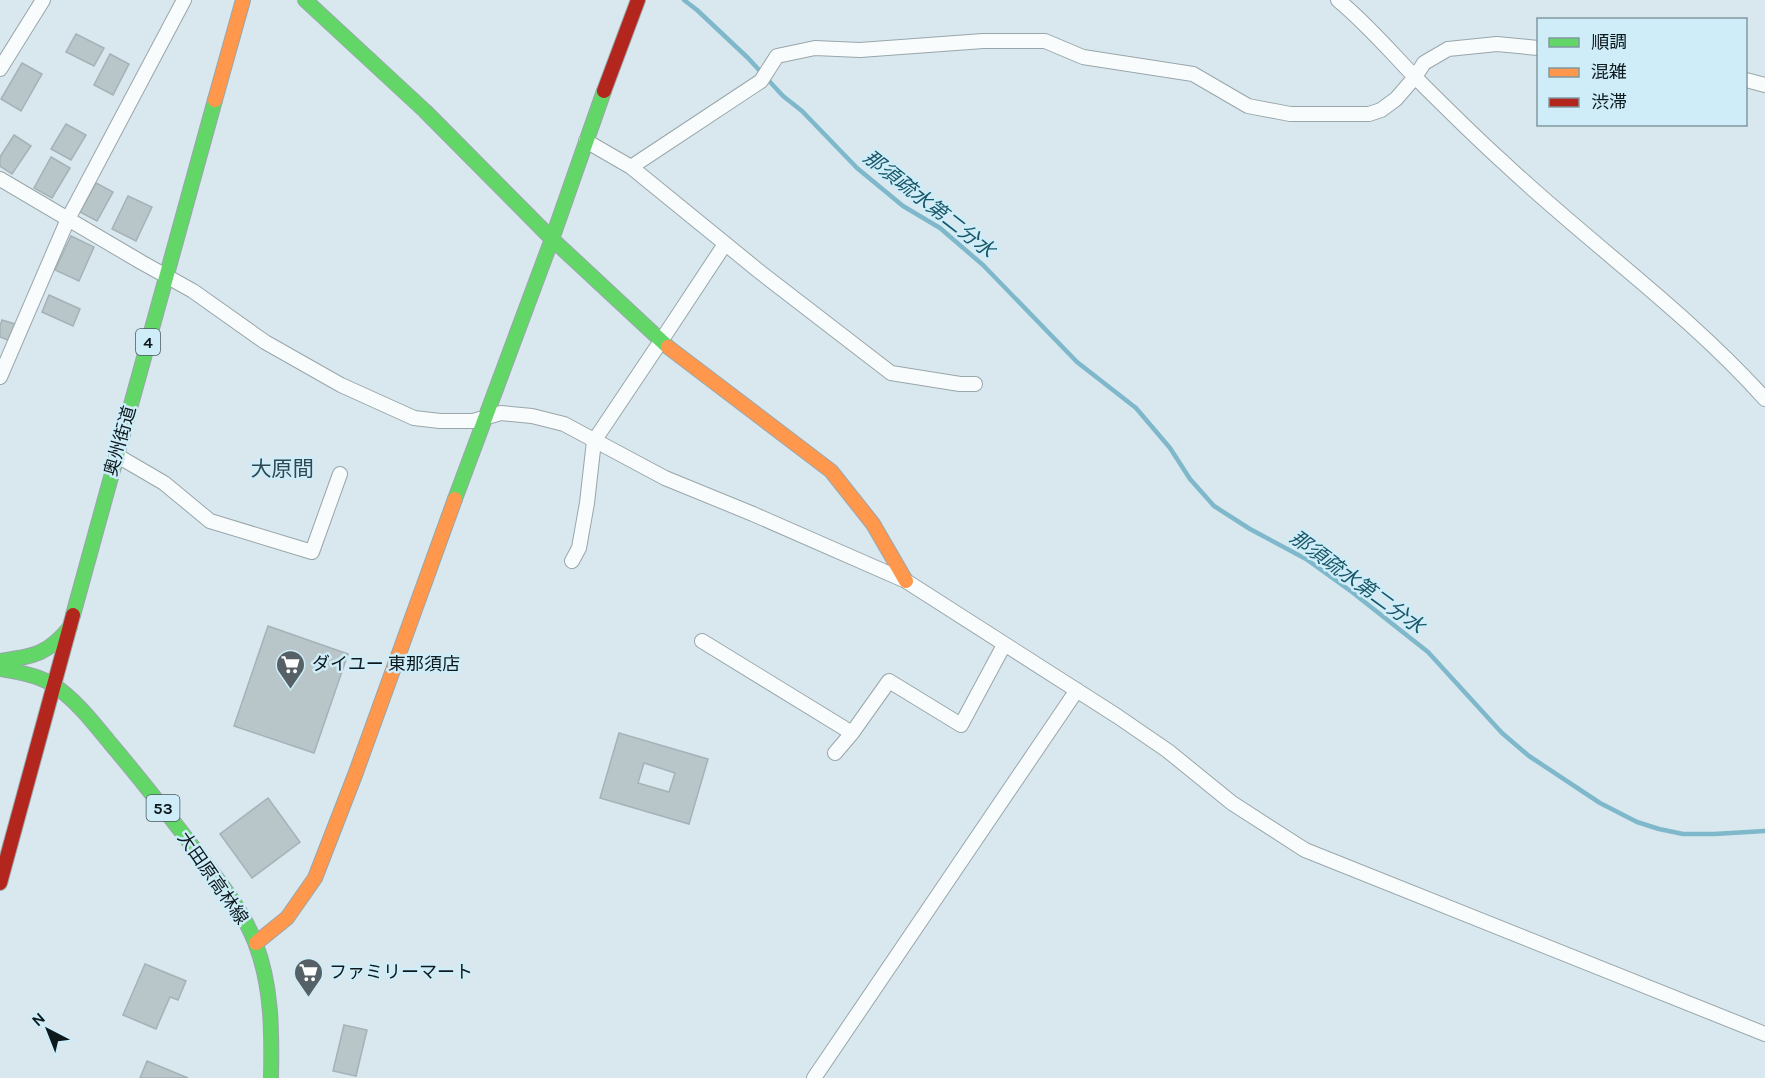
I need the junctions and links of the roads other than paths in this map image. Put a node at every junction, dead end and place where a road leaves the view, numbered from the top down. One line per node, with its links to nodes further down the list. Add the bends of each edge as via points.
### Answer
1 (43, 0): 8 (street)
2 (184, 0): 15 (street)
3 (243, 0): 18 (main road, 奥州街道 / 4)
4 (305, 0): 16 (main road, via 425,111)
5 (638, 0): 12 (main road)
6 (1338, 0): 9 (street)
7 (1537, 48): 9 (street, via 1497,44 1448,49 1424,63)
8 (0, 69)
9 (1415, 77): 13 (street, via 1396,99 1369,114 1290,114 1248,106 1193,74 1083,57 1045,41 983,41 860,50 815,48 777,56 762,81); 22 (street, via 1502,162 1674,310)
10 (1747, 80): 11 (street)
11 (1765, 85)
12 (586, 141): 13 (street); 16 (main road)
13 (631, 167): 17 (street)
14 (0, 179): 15 (street)
15 (68, 219): 18 (street); 20 (street)
16 (552, 239): 19 (main road); 23 (main road)
17 (725, 244): 19 (street); 21 (street, via 891,373)
18 (167, 276): 23 (street, via 309,368 414,418); 25 (main road, 奥州街道 / 4)
19 (661, 341): 24 (street); 28 (main road, via 831,471 873,524)
20 (0, 377)
21 (975, 384)
22 (1765, 399)
23 (486, 418): 24 (street, via 501,413 532,416 564,424); 40 (main road, via 315,878 287,918)
24 (594, 441): 27 (street, via 579,548); 28 (street, via 665,478)
25 (116, 455): 26 (street, via 164,483 210,521 312,552); 29 (main road, 奥州街道 / 4)
26 (340, 474)
27 (572, 561)
28 (906, 580): 31 (street)
29 (70, 627): 32 (main road, via 54,645 40,652); 35 (main road, 奥州街道 / 4)
30 (702, 641): 37 (street)
31 (1004, 645): 36 (street); 37 (street, via 961,725 889,681)
32 (0, 662)
33 (0, 669): 35 (main road, 大田原高林線 / 53)
34 (18, 685): 35 (main road)
35 (55, 685): 39 (main road, 奥州街道 / 4); 40 (main road, 大田原高林線 / 53, via 81,709 147,787 223,888)
36 (1077, 690): 41 (street, via 1168,752 1232,803 1305,850); 43 (street)
37 (852, 734): 38 (street)
38 (836, 753)
39 (0, 883)
40 (256, 943): 42 (main road, 大田原高林線 / 53, via 266,989)
41 (1765, 1034)
42 (272, 1078)
43 (814, 1078)

